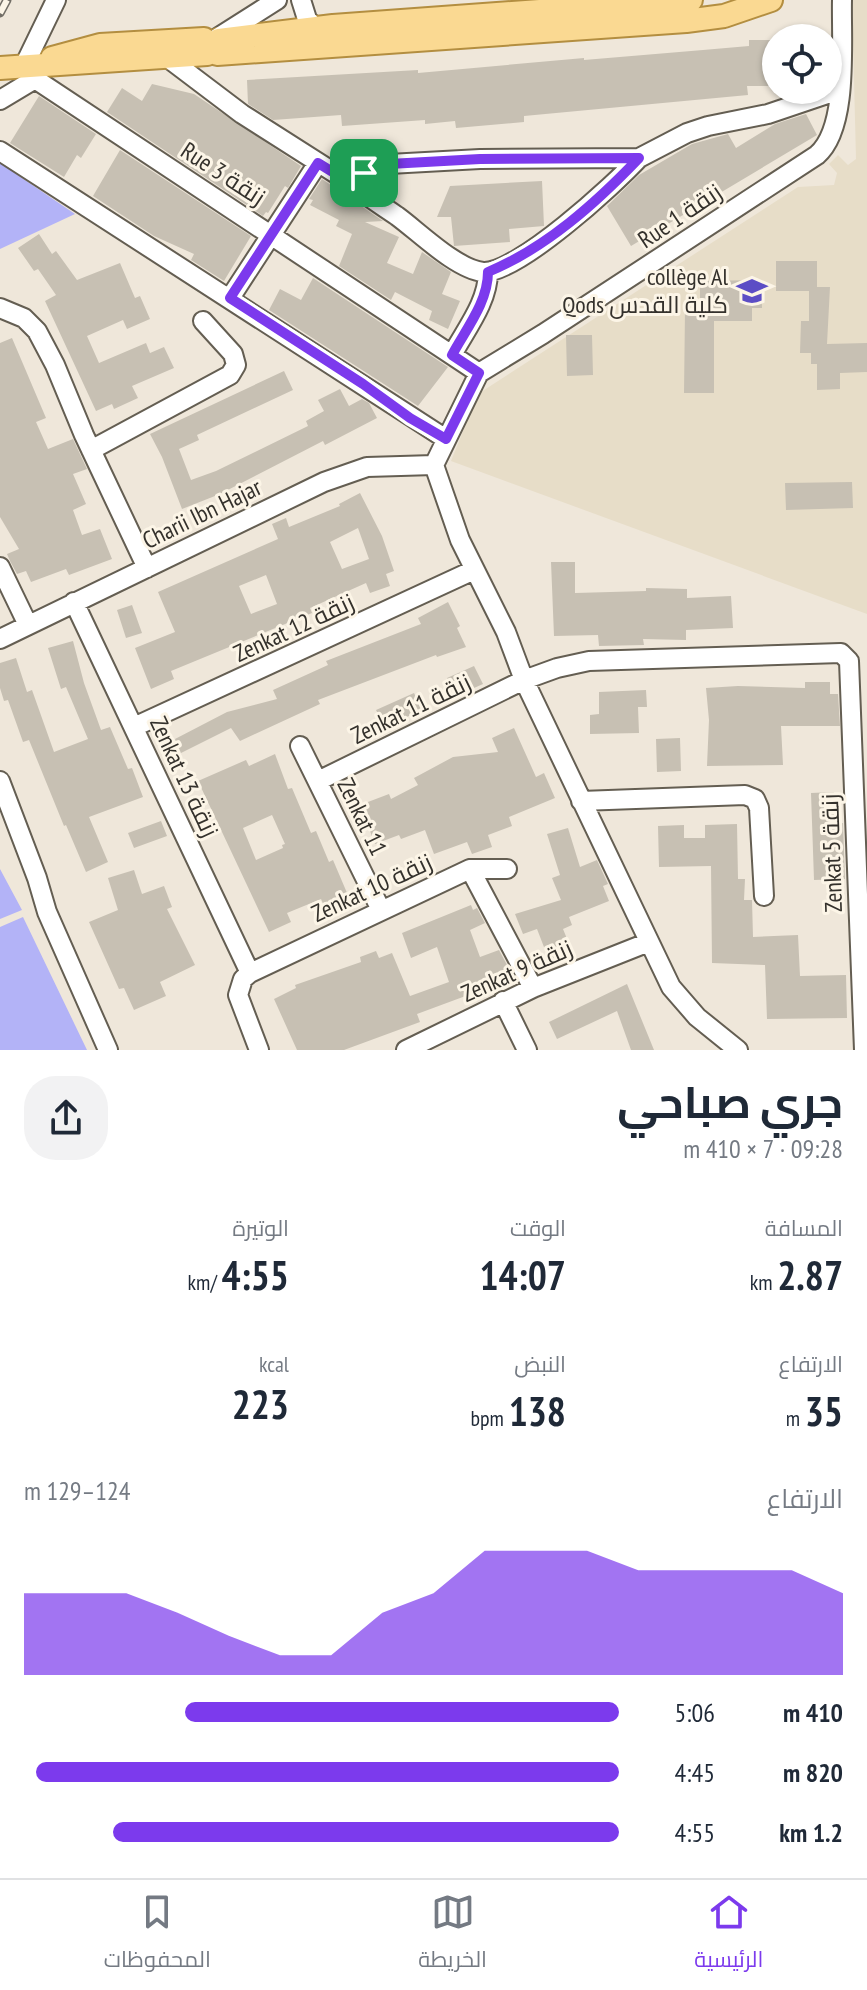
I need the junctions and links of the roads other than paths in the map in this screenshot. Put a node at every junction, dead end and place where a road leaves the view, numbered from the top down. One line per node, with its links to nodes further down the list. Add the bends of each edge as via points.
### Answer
1 (56, 0): 12 (street)
2 (277, 0): 10 (street)
3 (301, 0): 9 (street)
4 (691, 0): 7 (main road)
5 (771, 0): 10 (main road, via 724,16 671,23)
6 (842, 0): 8 (street, Rue 1 زنقة)
7 (487, 8): 9 (main road)
8 (841, 24)
9 (315, 28): 10 (main road)
10 (213, 45): 11 (main road); 12 (main road, via 100,45)
11 (168, 58): 12 (main road); 18 (street)
12 (17, 70): 13 (street); 20 (street, Rue 3 زنقة)
13 (0, 100)
14 (802, 104): 17 (street, via 697,130)
15 (838, 104): 26 (street, Rue 1 زنقة, via 831,138 817,155)
16 (0, 151): 22 (street)
17 (639, 158): 19 (street, via 402,163 376,166); 21 (street, via 562,227)
18 (318, 163): 19 (street); 20 (street)
19 (352, 184): 21 (street, via 453,258)
20 (271, 234): 22 (street); 25 (street, Rue 3 زنقة)
21 (488, 272): 25 (street, via 483,298)
22 (230, 298): 27 (street)
23 (0, 308): 28 (street, via 24,318 37,331)
24 (203, 321): 28 (street, via 233,354 233,371)
25 (452, 355): 26 (street, Rue 3 زنقة)
26 (479, 373): 27 (street)
27 (446, 439): 29 (street)
28 (91, 450): 31 (street)
29 (434, 465): 31 (street, Charii Ibn Hajar, via 367,467 347,473); 32 (street)
30 (0, 567): 34 (street)
31 (147, 568): 33 (street, Charii Ibn Hajar)
32 (474, 570): 37 (street); 38 (street, Zenkat 12 زنقة)
33 (74, 602): 34 (street, Charii Ibn Hajar); 38 (street, Zenkat 13 زنقة)
34 (28, 625): 35 (street, Charii Ibn Hajar)
35 (0, 639)
36 (846, 656): 37 (street, Zenkat 11 زنقة, via 589,661); 42 (street, Zenkat 5 زنقة)
37 (524, 680): 41 (street, Zenkat 11 زنقة); 43 (street)
38 (134, 727): 50 (street, Zenkat 13 زنقة)
39 (300, 746): 41 (street, Zenkat 11)
40 (0, 781): 53 (street, via 47,912)
41 (318, 781): 47 (street, Zenkat 11)
42 (860, 790): 48 (street, Zenkat 5 زنقة)
43 (581, 801): 46 (street, via 745,795 755,799); 49 (street)
44 (470, 869): 45 (street); 47 (street, Zenkat 10 زنقة); 51 (street, Zenkat 10 زنقة)
45 (507, 869)
46 (764, 896)
47 (381, 910): 50 (street, Zenkat 10 زنقة)
48 (863, 932): 58 (street, Zenkat 5 زنقة)
49 (649, 942): 51 (street, Zenkat 9 زنقة); 57 (street, via 681,1001)
50 (250, 973): 54 (street, via 238,995)
51 (533, 988): 52 (street, Zenkat 9 زنقة)
52 (503, 1001): 55 (street, Zenkat 9 زنقة); 56 (street)
53 (108, 1050)
54 (259, 1050)
55 (406, 1050)
56 (527, 1050)
57 (738, 1050)
58 (864, 1050)

